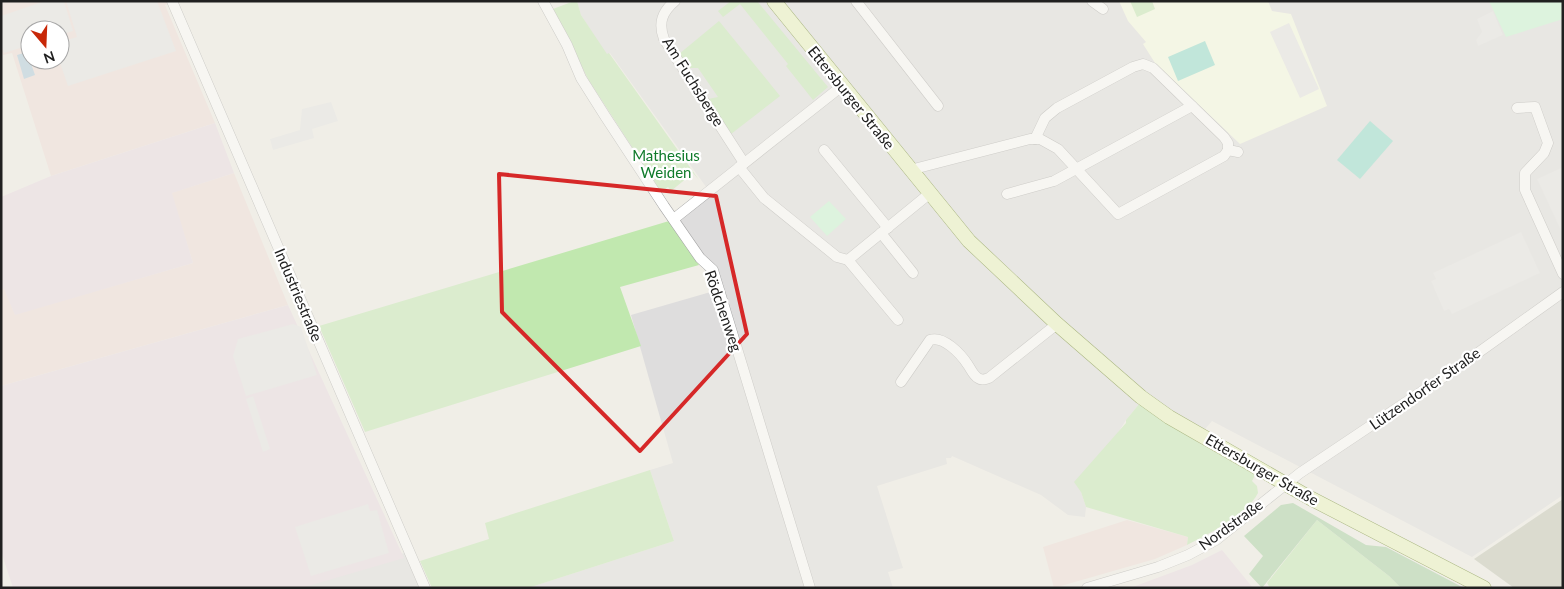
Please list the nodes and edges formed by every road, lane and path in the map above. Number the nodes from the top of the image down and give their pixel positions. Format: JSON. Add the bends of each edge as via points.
{"nodes":[{"id":1,"x":172,"y":1,"type":"edge"},
{"id":2,"x":543,"y":1,"type":"edge"},
{"id":3,"x":675,"y":1,"type":"edge"},
{"id":4,"x":774,"y":1,"type":"edge"},
{"id":5,"x":856,"y":1,"type":"edge"},
{"id":6,"x":1092,"y":1,"type":"edge"},
{"id":7,"x":1103,"y":9,"type":"dead end"},
{"id":8,"x":842,"y":86,"type":"junction"},
{"id":9,"x":938,"y":106,"type":"dead end"},
{"id":10,"x":1192,"y":106,"type":"junction"},
{"id":11,"x":1517,"y":108,"type":"dead end"},
{"id":12,"x":1036,"y":139,"type":"junction"},
{"id":13,"x":824,"y":150,"type":"dead end"},
{"id":14,"x":742,"y":165,"type":"junction"},
{"id":15,"x":910,"y":170,"type":"junction"},
{"id":16,"x":1076,"y":170,"type":"junction"},
{"id":17,"x":929,"y":194,"type":"junction"},
{"id":18,"x":1007,"y":194,"type":"dead end"},
{"id":19,"x":675,"y":218,"type":"junction"},
{"id":20,"x":884,"y":231,"type":"junction"},
{"id":21,"x":848,"y":260,"type":"junction"},
{"id":22,"x":913,"y":272,"type":"dead end"},
{"id":23,"x":1563,"y":274,"type":"edge"},
{"id":24,"x":1563,"y":292,"type":"edge"},
{"id":25,"x":898,"y":320,"type":"dead end"},
{"id":26,"x":1057,"y":324,"type":"junction"},
{"id":27,"x":901,"y":382,"type":"dead end"},
{"id":28,"x":1286,"y":484,"type":"junction"},
{"id":29,"x":425,"y":588,"type":"edge"},
{"id":30,"x":810,"y":588,"type":"edge"},
{"id":31,"x":1088,"y":588,"type":"edge"},
{"id":32,"x":1484,"y":588,"type":"edge"}],
"edges":[{"from":1,"to":29,"type":"street","name":"Industriestraße"},
{"from":2,"to":19,"type":"street","name":"Rödchenweg","via":[[586,85]]},
{"from":3,"to":14,"type":"street","name":"Am Fuchsberge","via":[[662,14],[664,39]]},
{"from":4,"to":8,"type":"street","name":"Ettersburger Straße"},
{"from":5,"to":9,"type":"street"},
{"from":6,"to":7,"type":"street"},
{"from":8,"to":14,"type":"street"},
{"from":8,"to":15,"type":"street","name":"Ettersburger Straße"},
{"from":10,"to":12,"type":"street","via":[[1153,68],[1138,65],[1057,108],[1045,118]]},
{"from":10,"to":16,"type":"street"},
{"from":10,"to":16,"type":"street","via":[[1224,137],[1233,151],[1118,214]]},
{"from":11,"to":23,"type":"street","via":[[1535,107],[1547,137],[1544,153],[1526,173],[1525,190]]},
{"from":12,"to":15,"type":"street"},
{"from":12,"to":16,"type":"street","via":[[1058,149]]},
{"from":13,"to":20,"type":"street"},
{"from":14,"to":19,"type":"street"},
{"from":14,"to":21,"type":"street","name":"Am Fuchsberge","via":[[764,198],[837,257]]},
{"from":15,"to":17,"type":"street","name":"Ettersburger Straße"},
{"from":16,"to":18,"type":"street","via":[[1054,182]]},
{"from":17,"to":20,"type":"street"},
{"from":17,"to":26,"type":"street","name":"Ettersburger Straße","via":[[969,241]]},
{"from":19,"to":30,"type":"street","name":"Rödchenweg","via":[[700,258],[713,270]]},
{"from":20,"to":21,"type":"street"},
{"from":20,"to":22,"type":"street"},
{"from":21,"to":25,"type":"street","name":"Am Fuchsberge"},
{"from":24,"to":28,"type":"street","name":"Lützendorfer Straße"},
{"from":26,"to":27,"type":"street","via":[[983,380],[978,379],[948,344],[938,339],[930,340]]},
{"from":26,"to":28,"type":"street","name":"Ettersburger Straße","via":[[1141,397],[1169,417]]},
{"from":28,"to":31,"type":"street","name":"Nordstraße","via":[[1216,540],[1188,555]]},
{"from":28,"to":32,"type":"street","name":"Ettersburger Straße"}]}
